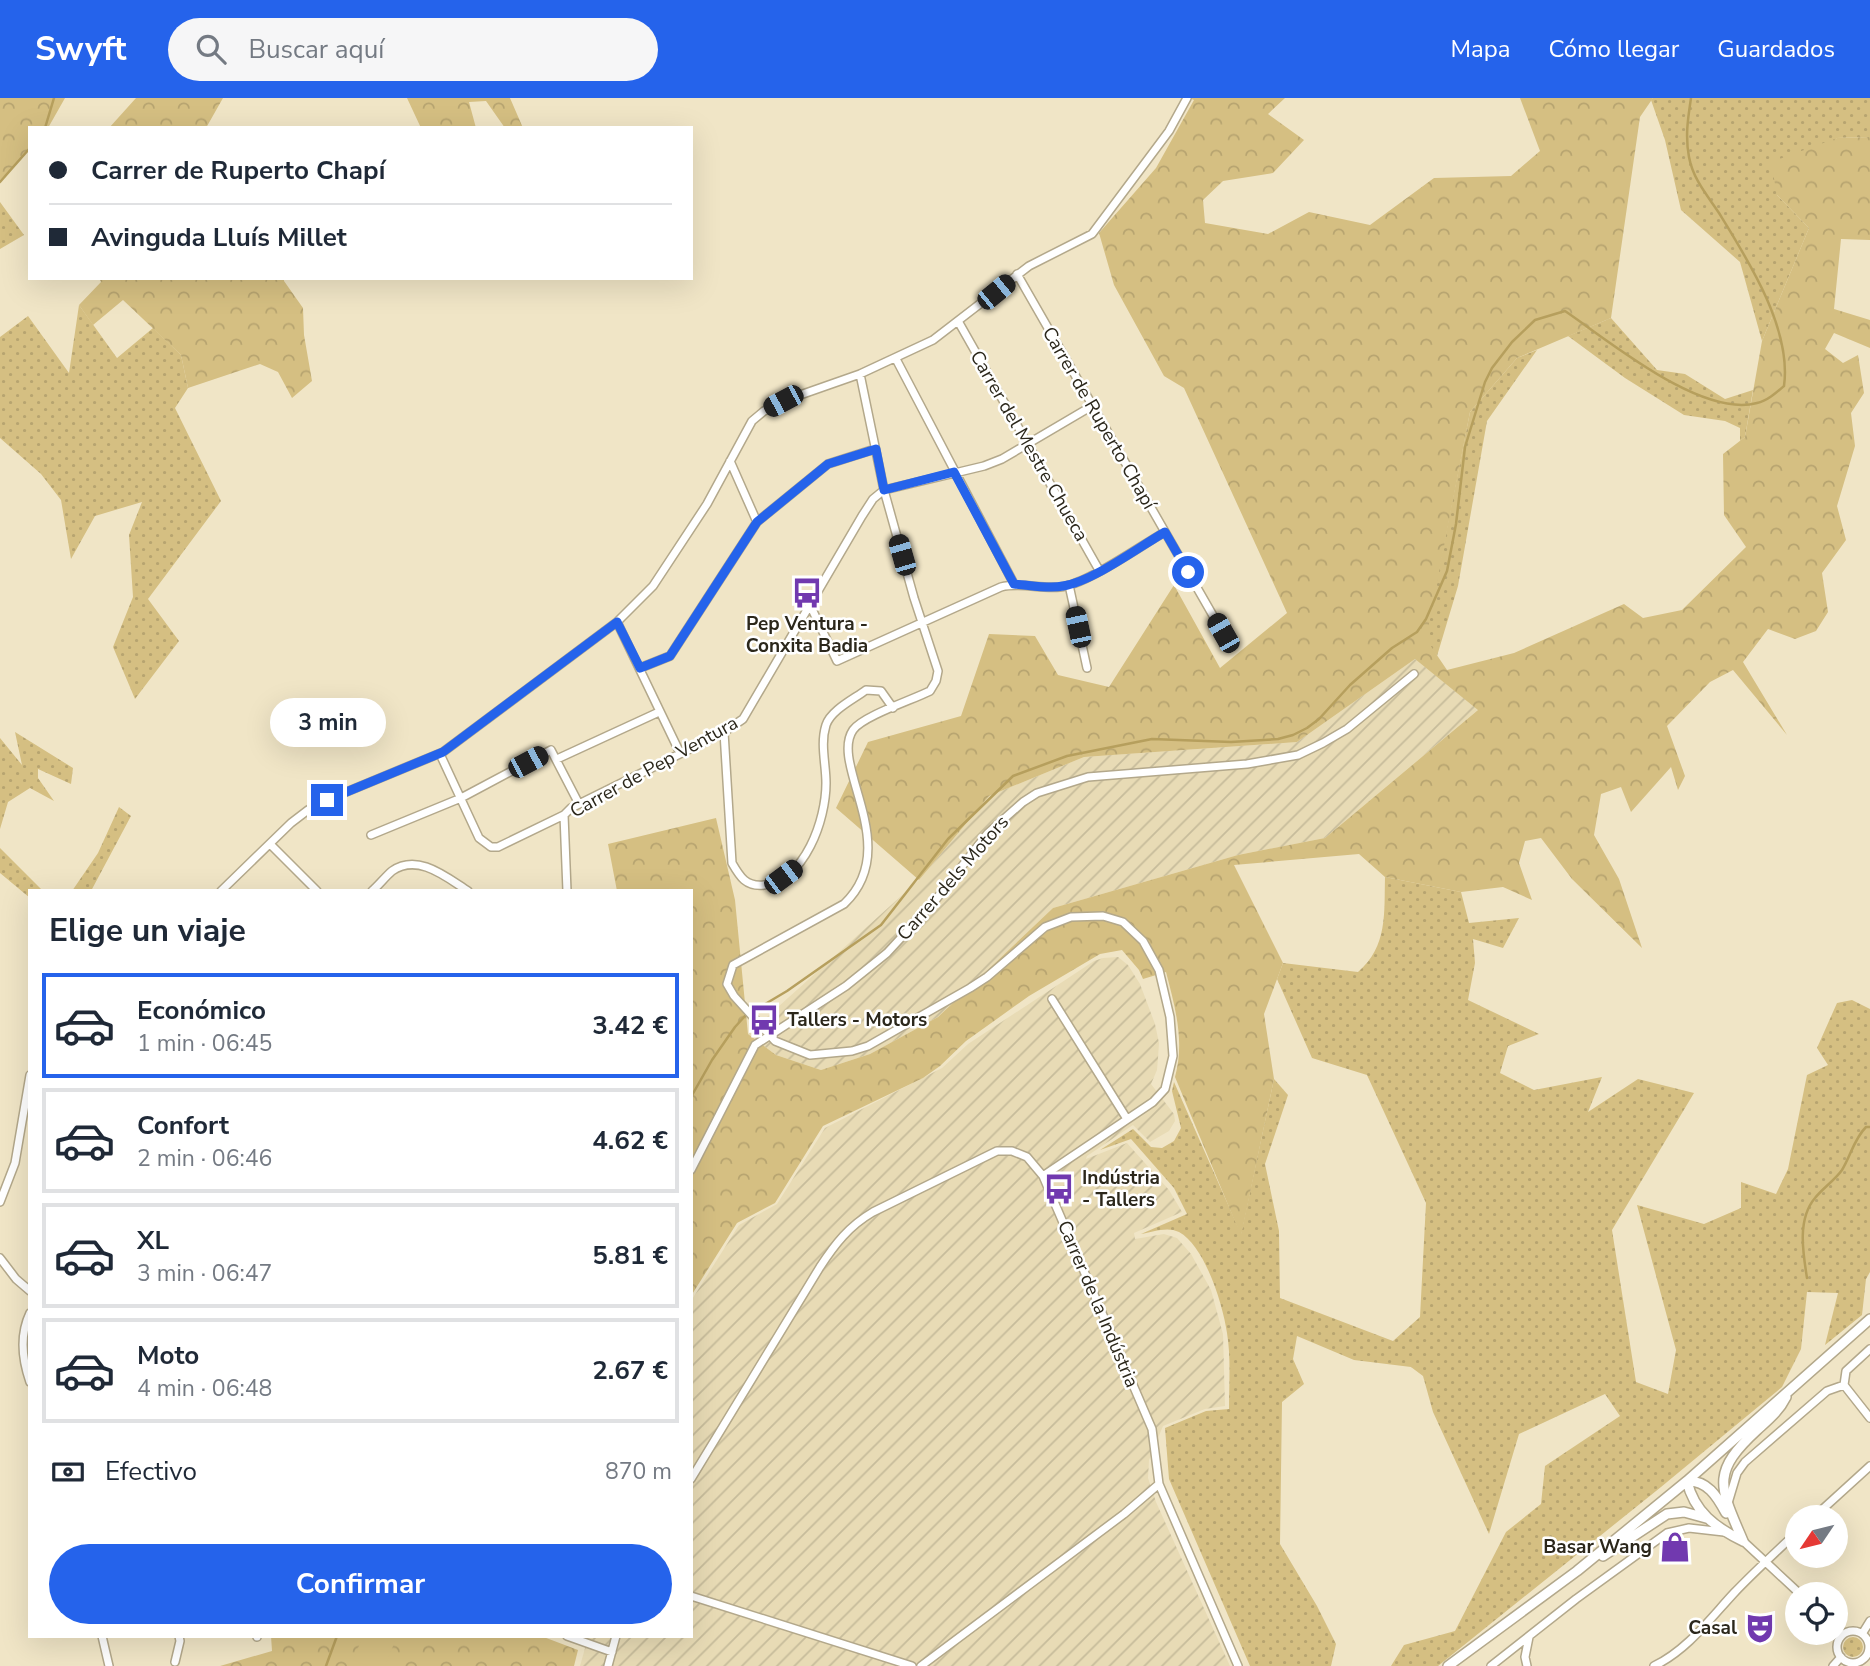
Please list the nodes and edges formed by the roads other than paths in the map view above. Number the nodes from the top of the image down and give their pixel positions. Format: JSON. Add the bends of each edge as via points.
{"nodes":[{"id":1,"x":1187,"y":98,"type":"edge"},
{"id":2,"x":1017,"y":274,"type":"junction"},
{"id":3,"x":958,"y":321,"type":"junction"},
{"id":4,"x":896,"y":359,"type":"junction"},
{"id":5,"x":860,"y":374,"type":"junction"},
{"id":6,"x":1092,"y":406,"type":"junction"},
{"id":7,"x":1028,"y":445,"type":"junction"},
{"id":8,"x":876,"y":449,"type":"junction"},
{"id":9,"x":730,"y":461,"type":"junction"},
{"id":10,"x":954,"y":472,"type":"junction"},
{"id":11,"x":884,"y":490,"type":"junction"},
{"id":12,"x":757,"y":522,"type":"junction"},
{"id":13,"x":1165,"y":532,"type":"junction"},
{"id":14,"x":1100,"y":570,"type":"junction"},
{"id":15,"x":1014,"y":584,"type":"junction"},
{"id":16,"x":1069,"y":585,"type":"junction"},
{"id":17,"x":810,"y":605,"type":"junction"},
{"id":18,"x":617,"y":622,"type":"junction"},
{"id":19,"x":922,"y":623,"type":"junction"},
{"id":20,"x":1223,"y":633,"type":"dead end"},
{"id":21,"x":640,"y":668,"type":"junction"},
{"id":22,"x":1087,"y":668,"type":"dead end"},
{"id":23,"x":1414,"y":674,"type":"dead end"},
{"id":24,"x":893,"y":708,"type":"junction"},
{"id":25,"x":659,"y":712,"type":"junction"},
{"id":26,"x":724,"y":732,"type":"junction"},
{"id":27,"x":680,"y":753,"type":"junction"},
{"id":28,"x":440,"y":754,"type":"junction"},
{"id":29,"x":557,"y":759,"type":"junction"},
{"id":30,"x":461,"y":798,"type":"junction"},
{"id":31,"x":579,"y":804,"type":"junction"},
{"id":32,"x":564,"y":815,"type":"junction"},
{"id":33,"x":372,"y":835,"type":"dead end"},
{"id":34,"x":270,"y":844,"type":"junction"},
{"id":35,"x":223,"y":889,"type":"edge"},
{"id":36,"x":315,"y":889,"type":"edge"},
{"id":37,"x":374,"y":889,"type":"edge"},
{"id":38,"x":465,"y":889,"type":"edge"},
{"id":39,"x":567,"y":889,"type":"edge"},
{"id":40,"x":1052,"y":999,"type":"dead end"},
{"id":41,"x":770,"y":1035,"type":"junction"},
{"id":42,"x":28,"y":1087,"type":"edge"},
{"id":43,"x":1127,"y":1119,"type":"junction"},
{"id":44,"x":693,"y":1166,"type":"edge"},
{"id":45,"x":1043,"y":1176,"type":"junction"},
{"id":46,"x":0,"y":1202,"type":"edge"},
{"id":47,"x":0,"y":1258,"type":"edge"},
{"id":48,"x":28,"y":1289,"type":"edge"},
{"id":49,"x":28,"y":1317,"type":"edge"},
{"id":50,"x":1870,"y":1319,"type":"edge"},
{"id":51,"x":1870,"y":1349,"type":"edge"},
{"id":52,"x":28,"y":1374,"type":"edge"},
{"id":53,"x":1843,"y":1385,"type":"junction"},
{"id":54,"x":1788,"y":1392,"type":"junction"},
{"id":55,"x":1870,"y":1418,"type":"edge"},
{"id":56,"x":1870,"y":1466,"type":"edge"},
{"id":57,"x":693,"y":1476,"type":"edge"},
{"id":58,"x":1686,"y":1481,"type":"junction"},
{"id":59,"x":1159,"y":1484,"type":"junction"},
{"id":60,"x":1727,"y":1504,"type":"junction"},
{"id":61,"x":1827,"y":1505,"type":"edge"},
{"id":62,"x":1706,"y":1518,"type":"junction"},
{"id":63,"x":1724,"y":1532,"type":"junction"},
{"id":64,"x":1743,"y":1541,"type":"junction"},
{"id":65,"x":1785,"y":1543,"type":"edge"},
{"id":66,"x":1765,"y":1562,"type":"junction"},
{"id":67,"x":1577,"y":1571,"type":"junction"},
{"id":68,"x":1787,"y":1582,"type":"edge"},
{"id":69,"x":693,"y":1597,"type":"edge"},
{"id":70,"x":1870,"y":1621,"type":"edge"},
{"id":71,"x":1848,"y":1633,"type":"edge"},
{"id":72,"x":1862,"y":1634,"type":"junction"},
{"id":73,"x":1529,"y":1637,"type":"junction"},
{"id":74,"x":102,"y":1638,"type":"edge"},
{"id":75,"x":179,"y":1638,"type":"edge"},
{"id":76,"x":573,"y":1638,"type":"edge"},
{"id":77,"x":616,"y":1638,"type":"edge"},
{"id":78,"x":1838,"y":1645,"type":"edge"},
{"id":79,"x":612,"y":1652,"type":"junction"},
{"id":80,"x":1841,"y":1657,"type":"junction"},
{"id":81,"x":1868,"y":1658,"type":"edge"},
{"id":82,"x":175,"y":1662,"type":"dead end"},
{"id":83,"x":109,"y":1666,"type":"edge"},
{"id":84,"x":608,"y":1666,"type":"edge"},
{"id":85,"x":912,"y":1666,"type":"edge"},
{"id":86,"x":920,"y":1666,"type":"edge"},
{"id":87,"x":1238,"y":1666,"type":"edge"},
{"id":88,"x":1448,"y":1666,"type":"edge"},
{"id":89,"x":1491,"y":1666,"type":"edge"},
{"id":90,"x":1527,"y":1666,"type":"edge"},
{"id":91,"x":1654,"y":1666,"type":"edge"},
{"id":92,"x":1833,"y":1666,"type":"edge"}],
"edges":[{"from":1,"to":2,"type":"street","via":[[1169,131],[1092,234]]},
{"from":2,"to":3,"type":"street"},
{"from":2,"to":6,"type":"street","name":"Carrer de Ruperto Chapí"},
{"from":3,"to":4,"type":"street"},
{"from":3,"to":7,"type":"street","name":"Carrer del Mestre Chueca"},
{"from":4,"to":5,"type":"street"},
{"from":4,"to":10,"type":"street"},
{"from":5,"to":8,"type":"street"},
{"from":5,"to":9,"type":"street","via":[[764,411],[752,421]]},
{"from":6,"to":7,"type":"street"},
{"from":6,"to":13,"type":"street","name":"Carrer de Ruperto Chapí"},
{"from":7,"to":10,"type":"street","via":[[984,466]]},
{"from":7,"to":14,"type":"street","name":"Carrer del Mestre Chueca"},
{"from":8,"to":11,"type":"street"},
{"from":8,"to":12,"type":"street","via":[[828,464]]},
{"from":9,"to":12,"type":"street"},
{"from":9,"to":18,"type":"street","via":[[653,586]]},
{"from":10,"to":11,"type":"street"},
{"from":10,"to":15,"type":"street"},
{"from":11,"to":17,"type":"street","name":"Carrer de Pep Ventura","via":[[862,516]]},
{"from":11,"to":19,"type":"street"},
{"from":12,"to":21,"type":"street","via":[[670,656]]},
{"from":13,"to":14,"type":"street"},
{"from":13,"to":20,"type":"street","name":"Carrer de Ruperto Chapí"},
{"from":14,"to":16,"type":"street"},
{"from":15,"to":16,"type":"street"},
{"from":15,"to":19,"type":"street"},
{"from":16,"to":22,"type":"street"},
{"from":17,"to":19,"type":"street","via":[[837,661]]},
{"from":17,"to":26,"type":"street","name":"Carrer de Pep Ventura","via":[[743,719]]},
{"from":18,"to":21,"type":"street"},
{"from":18,"to":28,"type":"street"},
{"from":19,"to":24,"type":"street","via":[[938,671],[936,681],[930,691]]},
{"from":21,"to":25,"type":"street"},
{"from":23,"to":41,"type":"street","name":"Carrer dels Motors","via":[[1347,729],[1298,755],[1247,764],[1088,777],[1037,793],[988,833],[927,911],[887,953]]},
{"from":24,"to":26,"type":"street","via":[[881,691],[866,690],[827,722],[823,737],[827,785],[807,855],[767,885],[752,886],[740,878],[732,863]]},
{"from":24,"to":41,"type":"street","via":[[862,722],[848,744],[867,825],[866,865],[856,893],[733,965],[729,975],[727,984],[734,996]]},
{"from":25,"to":27,"type":"street"},
{"from":25,"to":29,"type":"street"},
{"from":26,"to":27,"type":"street","name":"Carrer de Pep Ventura"},
{"from":27,"to":31,"type":"street","name":"Carrer de Pep Ventura"},
{"from":28,"to":30,"type":"street"},
{"from":28,"to":34,"type":"street","via":[[327,800],[291,823]]},
{"from":29,"to":30,"type":"street","via":[[551,750]]},
{"from":29,"to":31,"type":"street"},
{"from":30,"to":32,"type":"street","via":[[479,838],[491,847]]},
{"from":30,"to":33,"type":"street"},
{"from":31,"to":32,"type":"street","name":"Carrer de Pep Ventura"},
{"from":32,"to":39,"type":"street","name":"Carrer de Pep Ventura"},
{"from":34,"to":35,"type":"street"},
{"from":34,"to":36,"type":"street"},
{"from":37,"to":38,"type":"street","via":[[393,871],[423,865]]},
{"from":40,"to":43,"type":"street"},
{"from":41,"to":43,"type":"street","via":[[789,1049],[810,1055],[860,1050],[987,977],[1045,927],[1072,917],[1103,916],[1123,922],[1143,941],[1159,970],[1173,1042],[1165,1089]]},
{"from":41,"to":44,"type":"street","name":"Carrer dels Motors","via":[[755,1045]]},
{"from":42,"to":46,"type":"street","via":[[15,1163]]},
{"from":43,"to":45,"type":"street"},
{"from":45,"to":57,"type":"street","name":"Carrer de la Indústria","via":[[1027,1157],[997,1152],[852,1226],[820,1267]]},
{"from":45,"to":59,"type":"street","name":"Carrer de la Indústria","via":[[1153,1429]]},
{"from":47,"to":48,"type":"street"},
{"from":49,"to":52,"type":"street","via":[[23,1328]]},
{"from":50,"to":54,"type":"street"},
{"from":51,"to":53,"type":"street","via":[[1846,1371]]},
{"from":53,"to":55,"type":"street"},
{"from":53,"to":60,"type":"street","via":[[1827,1391],[1745,1462]]},
{"from":54,"to":58,"type":"street"},
{"from":54,"to":60,"type":"street","via":[[1780,1409],[1736,1449],[1724,1471]]},
{"from":56,"to":61,"type":"street"},
{"from":58,"to":62,"type":"street","via":[[1694,1505]]},
{"from":58,"to":64,"type":"street","via":[[1710,1489]]},
{"from":58,"to":67,"type":"street"},
{"from":59,"to":86,"type":"street"},
{"from":59,"to":87,"type":"street","name":"Carrer de la Indústria"},
{"from":60,"to":64,"type":"street"},
{"from":62,"to":63,"type":"street"},
{"from":62,"to":67,"type":"street","via":[[1684,1512],[1667,1514]]},
{"from":63,"to":64,"type":"street"},
{"from":63,"to":73,"type":"street","via":[[1689,1528],[1667,1534]]},
{"from":64,"to":66,"type":"street"},
{"from":65,"to":66,"type":"street"},
{"from":66,"to":68,"type":"street"},
{"from":66,"to":91,"type":"street","via":[[1695,1637]]},
{"from":67,"to":88,"type":"street"},
{"from":69,"to":85,"type":"street"},
{"from":70,"to":72,"type":"street"},
{"from":71,"to":72,"type":"street"},
{"from":72,"to":81,"type":"street","via":[[1868,1642]]},
{"from":73,"to":89,"type":"street"},
{"from":73,"to":90,"type":"street"},
{"from":74,"to":83,"type":"street"},
{"from":75,"to":82,"type":"street"},
{"from":76,"to":79,"type":"street"},
{"from":77,"to":79,"type":"street"},
{"from":78,"to":80,"type":"street"},
{"from":79,"to":84,"type":"street"},
{"from":80,"to":81,"type":"street","via":[[1854,1663]]},
{"from":80,"to":92,"type":"street"}]}
